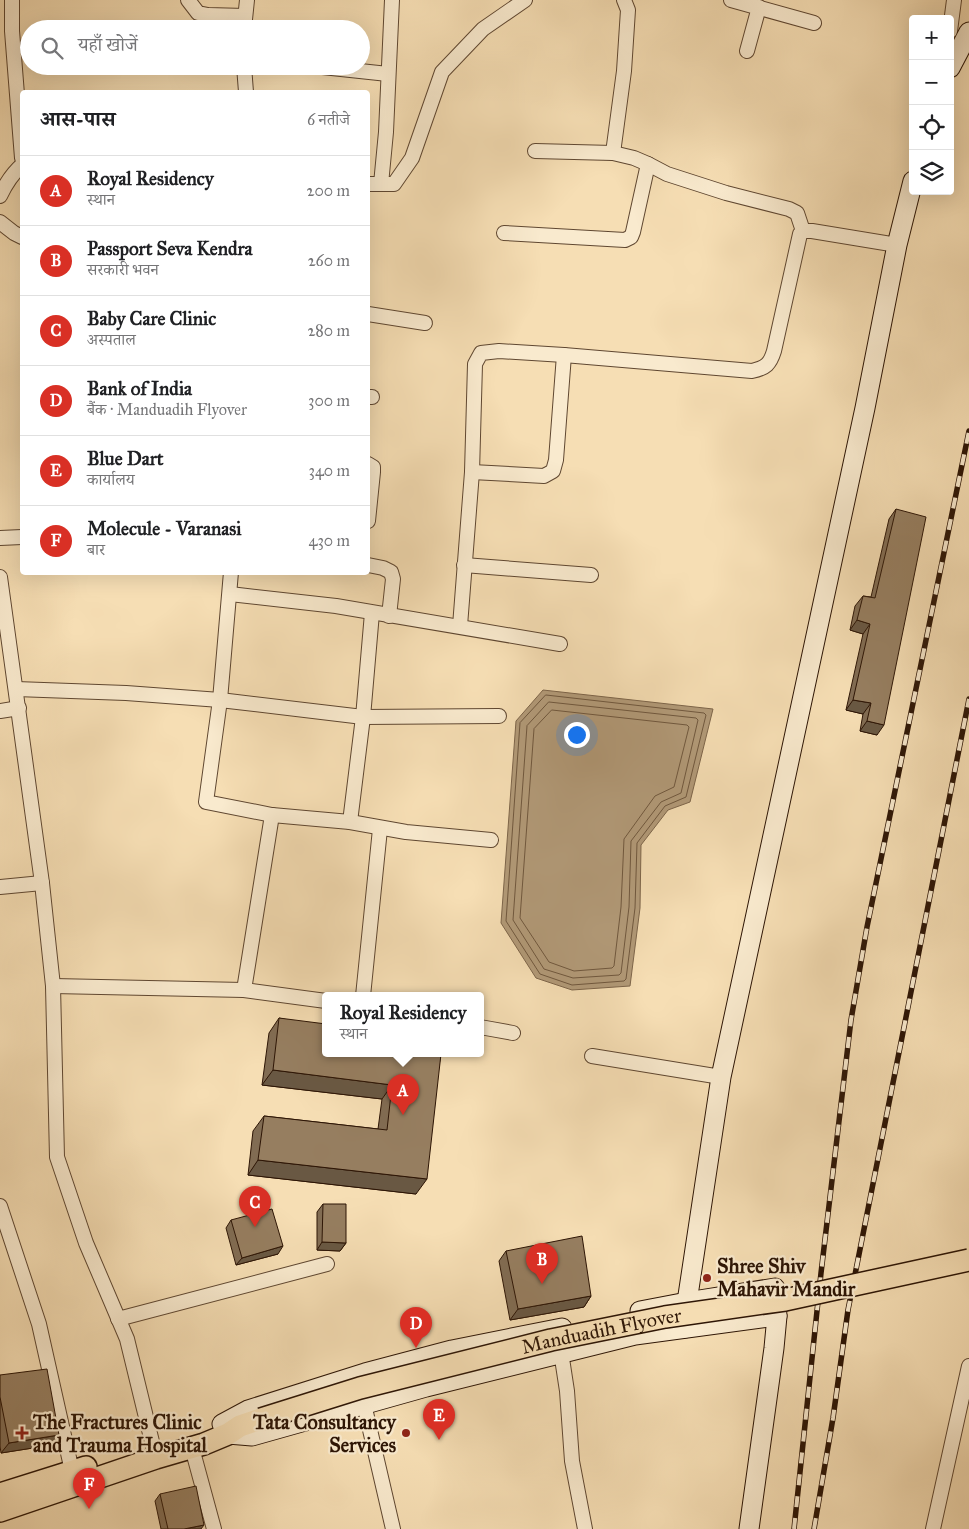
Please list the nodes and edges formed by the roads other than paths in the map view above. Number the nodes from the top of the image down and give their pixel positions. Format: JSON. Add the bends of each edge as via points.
{"nodes":[{"id":1,"x":12,"y":0,"type":"edge"},
{"id":2,"x":188,"y":0,"type":"edge"},
{"id":3,"x":247,"y":0,"type":"edge"},
{"id":4,"x":392,"y":0,"type":"edge"},
{"id":5,"x":525,"y":0,"type":"edge"},
{"id":6,"x":624,"y":0,"type":"edge"},
{"id":7,"x":954,"y":0,"type":"edge"},
{"id":8,"x":737,"y":1,"type":"edge"},
{"id":9,"x":759,"y":7,"type":"junction"},
{"id":10,"x":952,"y":15,"type":"edge"},
{"id":11,"x":234,"y":20,"type":"edge"},
{"id":12,"x":245,"y":20,"type":"edge"},
{"id":13,"x":814,"y":23,"type":"dead end"},
{"id":14,"x":969,"y":32,"type":"edge"},
{"id":15,"x":747,"y":51,"type":"dead end"},
{"id":16,"x":954,"y":60,"type":"edge"},
{"id":17,"x":370,"y":72,"type":"edge"},
{"id":18,"x":388,"y":74,"type":"junction"},
{"id":19,"x":245,"y":75,"type":"edge"},
{"id":20,"x":246,"y":90,"type":"edge"},
{"id":21,"x":20,"y":133,"type":"edge"},
{"id":22,"x":535,"y":151,"type":"dead end"},
{"id":23,"x":613,"y":154,"type":"junction"},
{"id":24,"x":648,"y":164,"type":"junction"},
{"id":25,"x":20,"y":166,"type":"edge"},
{"id":26,"x":374,"y":184,"type":"edge"},
{"id":27,"x":910,"y":195,"type":"edge"},
{"id":28,"x":0,"y":196,"type":"edge"},
{"id":29,"x":0,"y":222,"type":"edge"},
{"id":30,"x":803,"y":232,"type":"junction"},
{"id":31,"x":504,"y":233,"type":"dead end"},
{"id":32,"x":20,"y":236,"type":"edge"},
{"id":33,"x":897,"y":245,"type":"junction"},
{"id":34,"x":370,"y":314,"type":"edge"},
{"id":35,"x":425,"y":323,"type":"dead end"},
{"id":36,"x":564,"y":355,"type":"junction"},
{"id":37,"x":370,"y":466,"type":"edge"},
{"id":38,"x":472,"y":472,"type":"junction"},
{"id":39,"x":370,"y":502,"type":"edge"},
{"id":40,"x":20,"y":537,"type":"edge"},
{"id":41,"x":0,"y":538,"type":"edge"},
{"id":42,"x":370,"y":565,"type":"edge"},
{"id":43,"x":464,"y":565,"type":"junction"},
{"id":44,"x":231,"y":575,"type":"edge"},
{"id":45,"x":591,"y":575,"type":"dead end"},
{"id":46,"x":0,"y":577,"type":"edge"},
{"id":47,"x":230,"y":594,"type":"junction"},
{"id":48,"x":372,"y":613,"type":"junction"},
{"id":49,"x":389,"y":616,"type":"junction"},
{"id":50,"x":460,"y":626,"type":"junction"},
{"id":51,"x":560,"y":644,"type":"dead end"},
{"id":52,"x":16,"y":689,"type":"junction"},
{"id":53,"x":220,"y":700,"type":"junction"},
{"id":54,"x":19,"y":708,"type":"junction"},
{"id":55,"x":0,"y":711,"type":"edge"},
{"id":56,"x":499,"y":716,"type":"dead end"},
{"id":57,"x":363,"y":717,"type":"junction"},
{"id":58,"x":272,"y":815,"type":"junction"},
{"id":59,"x":350,"y":822,"type":"junction"},
{"id":60,"x":380,"y":829,"type":"junction"},
{"id":61,"x":491,"y":840,"type":"dead end"},
{"id":62,"x":42,"y":883,"type":"junction"},
{"id":63,"x":0,"y":887,"type":"edge"},
{"id":64,"x":53,"y":986,"type":"junction"},
{"id":65,"x":244,"y":990,"type":"junction"},
{"id":66,"x":363,"y":992,"type":"edge"},
{"id":67,"x":322,"y":1000,"type":"edge"},
{"id":68,"x":484,"y":1028,"type":"edge"},
{"id":69,"x":513,"y":1033,"type":"dead end"},
{"id":70,"x":592,"y":1056,"type":"dead end"},
{"id":71,"x":721,"y":1077,"type":"junction"},
{"id":72,"x":0,"y":1206,"type":"edge"},
{"id":73,"x":969,"y":1260,"type":"edge"},
{"id":74,"x":327,"y":1264,"type":"dead end"},
{"id":75,"x":687,"y":1302,"type":"junction"},
{"id":76,"x":776,"y":1316,"type":"junction"},
{"id":77,"x":118,"y":1319,"type":"junction"},
{"id":78,"x":685,"y":1328,"type":"junction"},
{"id":79,"x":561,"y":1352,"type":"junction"},
{"id":80,"x":969,"y":1366,"type":"edge"},
{"id":81,"x":364,"y":1404,"type":"junction"},
{"id":82,"x":230,"y":1428,"type":"junction"},
{"id":83,"x":153,"y":1446,"type":"junction"},
{"id":84,"x":192,"y":1448,"type":"junction"},
{"id":85,"x":72,"y":1471,"type":"junction"},
{"id":86,"x":0,"y":1494,"type":"edge"},
{"id":87,"x":0,"y":1511,"type":"edge"},
{"id":88,"x":214,"y":1529,"type":"edge"},
{"id":89,"x":393,"y":1529,"type":"edge"},
{"id":90,"x":585,"y":1529,"type":"edge"},
{"id":91,"x":749,"y":1529,"type":"edge"},
{"id":92,"x":933,"y":1529,"type":"edge"}],
"edges":[{"from":1,"to":21,"type":"street"},
{"from":2,"to":11,"type":"street","via":[[198,12]]},
{"from":3,"to":12,"type":"street"},
{"from":4,"to":18,"type":"street"},
{"from":5,"to":26,"type":"street","via":[[483,29],[442,72],[412,158],[394,184]]},
{"from":6,"to":23,"type":"street","via":[[628,10],[624,71]]},
{"from":7,"to":10,"type":"street"},
{"from":8,"to":9,"type":"street"},
{"from":9,"to":13,"type":"street"},
{"from":9,"to":15,"type":"street"},
{"from":14,"to":16,"type":"street"},
{"from":17,"to":18,"type":"street"},
{"from":18,"to":26,"type":"street","via":[[386,132]]},
{"from":19,"to":20,"type":"street"},
{"from":22,"to":23,"type":"street"},
{"from":23,"to":24,"type":"street"},
{"from":24,"to":30,"type":"street","via":[[667,174],[726,193],[789,209],[797,213]]},
{"from":24,"to":31,"type":"street","via":[[634,232],[625,240]]},
{"from":25,"to":28,"type":"street","via":[[5,184]]},
{"from":27,"to":33,"type":"street"},
{"from":29,"to":32,"type":"street"},
{"from":30,"to":33,"type":"street","via":[[812,230]]},
{"from":30,"to":36,"type":"street","via":[[798,239],[774,351],[770,363],[763,369],[752,371]]},
{"from":33,"to":71,"type":"street"},
{"from":34,"to":35,"type":"street"},
{"from":36,"to":38,"type":"street","via":[[553,471],[544,476]]},
{"from":36,"to":38,"type":"street","via":[[481,353],[475,364]]},
{"from":37,"to":39,"type":"street","via":[[373,472]]},
{"from":38,"to":43,"type":"street"},
{"from":40,"to":41,"type":"street"},
{"from":42,"to":49,"type":"street","via":[[391,572]]},
{"from":43,"to":45,"type":"street"},
{"from":43,"to":50,"type":"street"},
{"from":44,"to":47,"type":"street"},
{"from":46,"to":52,"type":"street"},
{"from":47,"to":48,"type":"street"},
{"from":47,"to":53,"type":"street"},
{"from":48,"to":49,"type":"street"},
{"from":48,"to":57,"type":"street"},
{"from":49,"to":50,"type":"street"},
{"from":50,"to":51,"type":"street"},
{"from":52,"to":53,"type":"street"},
{"from":52,"to":54,"type":"street"},
{"from":53,"to":57,"type":"street"},
{"from":53,"to":58,"type":"street","via":[[206,802]]},
{"from":54,"to":55,"type":"street"},
{"from":54,"to":62,"type":"street"},
{"from":56,"to":57,"type":"street"},
{"from":57,"to":59,"type":"street"},
{"from":58,"to":59,"type":"street"},
{"from":58,"to":65,"type":"street"},
{"from":59,"to":60,"type":"street"},
{"from":60,"to":61,"type":"street"},
{"from":60,"to":66,"type":"street"},
{"from":62,"to":63,"type":"street"},
{"from":62,"to":64,"type":"street"},
{"from":64,"to":65,"type":"street"},
{"from":64,"to":77,"type":"street","via":[[57,1157],[86,1242]]},
{"from":65,"to":67,"type":"street"},
{"from":68,"to":69,"type":"street"},
{"from":70,"to":71,"type":"street"},
{"from":71,"to":75,"type":"street"},
{"from":72,"to":85,"type":"street","via":[[38,1324]]},
{"from":73,"to":82,"type":"main road","name":"Manduadih Flyover","bridge":true,"via":[[785,1300],[551,1340],[360,1388]]},
{"from":74,"to":77,"type":"street"},
{"from":75,"to":76,"type":"street","via":[[775,1287]]},
{"from":75,"to":78,"type":"street"},
{"from":75,"to":82,"type":"street","via":[[452,1350],[365,1373],[248,1410]]},
{"from":76,"to":78,"type":"street"},
{"from":76,"to":91,"type":"street"},
{"from":77,"to":83,"type":"street"},
{"from":78,"to":79,"type":"street","via":[[635,1335]]},
{"from":79,"to":81,"type":"street"},
{"from":79,"to":90,"type":"street","via":[[572,1461]]},
{"from":80,"to":92,"type":"street"},
{"from":81,"to":82,"type":"street","via":[[252,1436]]},
{"from":81,"to":89,"type":"street"},
{"from":82,"to":83,"type":"main road"},
{"from":82,"to":84,"type":"main road"},
{"from":83,"to":85,"type":"main road"},
{"from":84,"to":87,"type":"main road"},
{"from":84,"to":88,"type":"street"},
{"from":85,"to":86,"type":"main road"}]}
